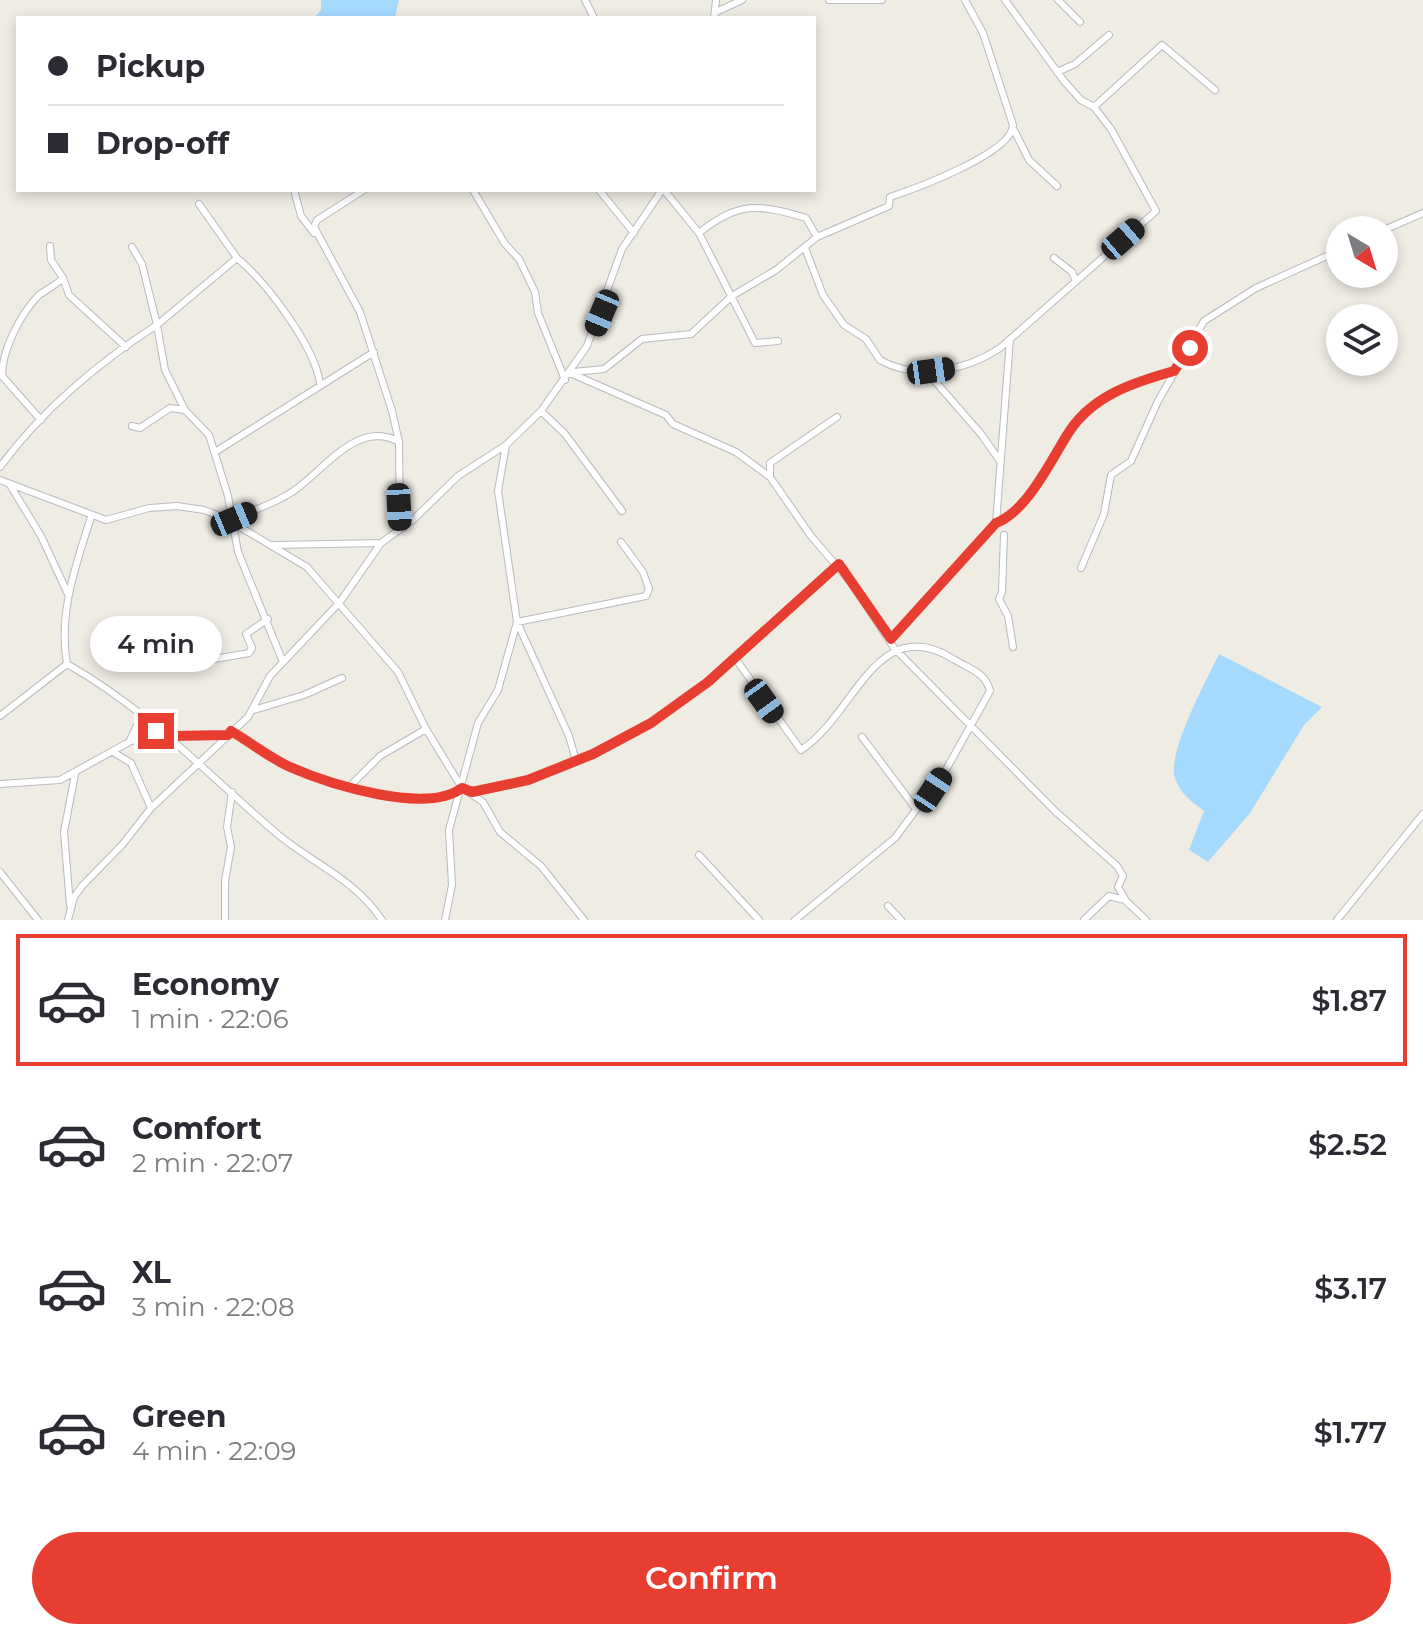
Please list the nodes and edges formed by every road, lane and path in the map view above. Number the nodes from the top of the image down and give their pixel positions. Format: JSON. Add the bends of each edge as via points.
{"nodes":[{"id":1,"x":716,"y":0,"type":"edge"},
{"id":2,"x":742,"y":0,"type":"edge"},
{"id":3,"x":829,"y":0,"type":"edge"},
{"id":4,"x":882,"y":0,"type":"edge"},
{"id":5,"x":965,"y":0,"type":"edge"},
{"id":6,"x":1005,"y":0,"type":"edge"},
{"id":7,"x":1058,"y":0,"type":"edge"},
{"id":8,"x":715,"y":15,"type":"edge"},
{"id":9,"x":1080,"y":22,"type":"dead end"},
{"id":10,"x":1109,"y":35,"type":"dead end"},
{"id":11,"x":1057,"y":72,"type":"junction"},
{"id":12,"x":1215,"y":90,"type":"dead end"},
{"id":13,"x":1094,"y":107,"type":"junction"},
{"id":14,"x":1014,"y":130,"type":"junction"},
{"id":15,"x":1057,"y":186,"type":"dead end"},
{"id":16,"x":295,"y":192,"type":"edge"},
{"id":17,"x":361,"y":192,"type":"edge"},
{"id":18,"x":474,"y":192,"type":"edge"},
{"id":19,"x":601,"y":192,"type":"edge"},
{"id":20,"x":662,"y":192,"type":"edge"},
{"id":21,"x":665,"y":192,"type":"edge"},
{"id":22,"x":199,"y":204,"type":"dead end"},
{"id":23,"x":1423,"y":213,"type":"edge"},
{"id":24,"x":1398,"y":224,"type":"edge"},
{"id":25,"x":634,"y":233,"type":"junction"},
{"id":26,"x":699,"y":233,"type":"junction"},
{"id":27,"x":316,"y":236,"type":"junction"},
{"id":28,"x":817,"y":237,"type":"junction"},
{"id":29,"x":50,"y":246,"type":"dead end"},
{"id":30,"x":132,"y":247,"type":"dead end"},
{"id":31,"x":805,"y":248,"type":"junction"},
{"id":32,"x":1326,"y":256,"type":"edge"},
{"id":33,"x":237,"y":258,"type":"junction"},
{"id":34,"x":1054,"y":258,"type":"dead end"},
{"id":35,"x":63,"y":278,"type":"junction"},
{"id":36,"x":1076,"y":281,"type":"junction"},
{"id":37,"x":732,"y":296,"type":"junction"},
{"id":38,"x":157,"y":325,"type":"junction"},
{"id":39,"x":1010,"y":339,"type":"junction"},
{"id":40,"x":778,"y":341,"type":"dead end"},
{"id":41,"x":126,"y":347,"type":"junction"},
{"id":42,"x":374,"y":352,"type":"junction"},
{"id":43,"x":1174,"y":371,"type":"junction"},
{"id":44,"x":570,"y":373,"type":"junction"},
{"id":45,"x":565,"y":380,"type":"junction"},
{"id":46,"x":934,"y":380,"type":"dead end"},
{"id":47,"x":320,"y":383,"type":"junction"},
{"id":48,"x":185,"y":410,"type":"junction"},
{"id":49,"x":541,"y":411,"type":"junction"},
{"id":50,"x":837,"y":417,"type":"dead end"},
{"id":51,"x":41,"y":420,"type":"junction"},
{"id":52,"x":132,"y":426,"type":"dead end"},
{"id":53,"x":399,"y":442,"type":"junction"},
{"id":54,"x":506,"y":445,"type":"junction"},
{"id":55,"x":215,"y":452,"type":"junction"},
{"id":56,"x":1000,"y":461,"type":"junction"},
{"id":57,"x":0,"y":467,"type":"edge"},
{"id":58,"x":770,"y":477,"type":"junction"},
{"id":59,"x":0,"y":480,"type":"edge"},
{"id":60,"x":10,"y":485,"type":"junction"},
{"id":61,"x":622,"y":511,"type":"dead end"},
{"id":62,"x":91,"y":517,"type":"junction"},
{"id":63,"x":234,"y":521,"type":"junction"},
{"id":64,"x":996,"y":523,"type":"junction"},
{"id":65,"x":400,"y":527,"type":"junction"},
{"id":66,"x":1004,"y":535,"type":"dead end"},
{"id":67,"x":621,"y":542,"type":"dead end"},
{"id":68,"x":381,"y":543,"type":"junction"},
{"id":69,"x":271,"y":545,"type":"junction"},
{"id":70,"x":839,"y":564,"type":"junction"},
{"id":71,"x":1081,"y":568,"type":"dead end"},
{"id":72,"x":68,"y":594,"type":"junction"},
{"id":73,"x":340,"y":602,"type":"junction"},
{"id":74,"x":268,"y":619,"type":"junction"},
{"id":75,"x":517,"y":622,"type":"junction"},
{"id":76,"x":122,"y":631,"type":"dead end"},
{"id":77,"x":891,"y":639,"type":"junction"},
{"id":78,"x":1013,"y":647,"type":"dead end"},
{"id":79,"x":894,"y":648,"type":"junction"},
{"id":80,"x":735,"y":658,"type":"junction"},
{"id":81,"x":283,"y":662,"type":"junction"},
{"id":82,"x":67,"y":664,"type":"junction"},
{"id":83,"x":342,"y":678,"type":"dead end"},
{"id":84,"x":254,"y":710,"type":"junction"},
{"id":85,"x":143,"y":713,"type":"junction"},
{"id":86,"x":0,"y":716,"type":"edge"},
{"id":87,"x":970,"y":726,"type":"junction"},
{"id":88,"x":426,"y":729,"type":"junction"},
{"id":89,"x":164,"y":730,"type":"junction"},
{"id":90,"x":229,"y":733,"type":"junction"},
{"id":91,"x":171,"y":736,"type":"junction"},
{"id":92,"x":862,"y":737,"type":"dead end"},
{"id":93,"x":129,"y":742,"type":"junction"},
{"id":94,"x":113,"y":752,"type":"junction"},
{"id":95,"x":199,"y":761,"type":"junction"},
{"id":96,"x":576,"y":761,"type":"junction"},
{"id":97,"x":75,"y":774,"type":"junction"},
{"id":98,"x":0,"y":784,"type":"edge"},
{"id":99,"x":350,"y":786,"type":"junction"},
{"id":100,"x":462,"y":788,"type":"junction"},
{"id":101,"x":232,"y":792,"type":"junction"},
{"id":102,"x":472,"y":792,"type":"junction"},
{"id":103,"x":151,"y":808,"type":"junction"},
{"id":104,"x":916,"y":809,"type":"junction"},
{"id":105,"x":1423,"y":814,"type":"edge"},
{"id":106,"x":699,"y":855,"type":"dead end"},
{"id":107,"x":0,"y":872,"type":"edge"},
{"id":108,"x":1126,"y":901,"type":"junction"},
{"id":109,"x":888,"y":906,"type":"dead end"},
{"id":110,"x":70,"y":907,"type":"junction"},
{"id":111,"x":805,"y":912,"type":"junction"},
{"id":112,"x":38,"y":920,"type":"edge"},
{"id":113,"x":68,"y":920,"type":"edge"},
{"id":114,"x":225,"y":920,"type":"edge"},
{"id":115,"x":382,"y":920,"type":"edge"},
{"id":116,"x":445,"y":920,"type":"edge"},
{"id":117,"x":584,"y":920,"type":"edge"},
{"id":118,"x":759,"y":920,"type":"edge"},
{"id":119,"x":795,"y":920,"type":"edge"},
{"id":120,"x":811,"y":920,"type":"edge"},
{"id":121,"x":901,"y":920,"type":"edge"},
{"id":122,"x":1084,"y":920,"type":"edge"},
{"id":123,"x":1146,"y":920,"type":"edge"},
{"id":124,"x":1337,"y":920,"type":"edge"}],
"edges":[{"from":1,"to":8,"type":"street"},
{"from":2,"to":8,"type":"street"},
{"from":3,"to":4,"type":"street"},
{"from":5,"to":14,"type":"street","via":[[983,33]]},
{"from":6,"to":11,"type":"street"},
{"from":7,"to":9,"type":"street"},
{"from":10,"to":11,"type":"street"},
{"from":11,"to":13,"type":"street"},
{"from":12,"to":13,"type":"street","via":[[1162,45]]},
{"from":13,"to":36,"type":"street","via":[[1156,211]]},
{"from":14,"to":15,"type":"street","via":[[1029,160]]},
{"from":14,"to":28,"type":"street","via":[[979,158]]},
{"from":16,"to":27,"type":"street","via":[[301,216]]},
{"from":17,"to":27,"type":"street","via":[[317,220]]},
{"from":18,"to":45,"type":"street","via":[[535,292]]},
{"from":19,"to":25,"type":"street"},
{"from":20,"to":25,"type":"street"},
{"from":21,"to":26,"type":"street"},
{"from":22,"to":33,"type":"street"},
{"from":23,"to":24,"type":"street"},
{"from":25,"to":44,"type":"street","via":[[619,256],[592,335]]},
{"from":26,"to":28,"type":"street","via":[[729,212],[756,206],[806,218]]},
{"from":26,"to":37,"type":"street"},
{"from":27,"to":42,"type":"street","via":[[333,258]]},
{"from":28,"to":31,"type":"street"},
{"from":29,"to":35,"type":"street","via":[[51,260]]},
{"from":30,"to":38,"type":"street","via":[[142,264]]},
{"from":31,"to":37,"type":"street"},
{"from":31,"to":39,"type":"street","via":[[823,295],[844,325],[866,339],[886,363],[948,369],[975,362]]},
{"from":32,"to":43,"type":"street","via":[[1256,288],[1204,321]]},
{"from":33,"to":38,"type":"street"},
{"from":33,"to":47,"type":"street","via":[[261,280],[283,312],[312,356]]},
{"from":34,"to":36,"type":"street"},
{"from":35,"to":41,"type":"street","via":[[69,295]]},
{"from":35,"to":51,"type":"street","via":[[38,296],[13,334],[2,370],[4,382]]},
{"from":36,"to":39,"type":"street"},
{"from":37,"to":40,"type":"street","via":[[755,343]]},
{"from":37,"to":44,"type":"street","via":[[691,334],[642,339],[604,369]]},
{"from":38,"to":41,"type":"street"},
{"from":38,"to":48,"type":"street","via":[[165,370]]},
{"from":39,"to":56,"type":"street"},
{"from":41,"to":51,"type":"street"},
{"from":42,"to":47,"type":"street"},
{"from":42,"to":53,"type":"street"},
{"from":43,"to":64,"type":"street","via":[[1126,384],[1092,410],[1069,432],[1034,487]]},
{"from":43,"to":71,"type":"street","via":[[1131,461],[1111,475],[1104,514]]},
{"from":44,"to":45,"type":"street"},
{"from":44,"to":58,"type":"street","via":[[666,415],[673,424],[736,452]]},
{"from":45,"to":49,"type":"street"},
{"from":46,"to":56,"type":"street"},
{"from":47,"to":55,"type":"street"},
{"from":48,"to":52,"type":"street","via":[[170,408],[140,428]]},
{"from":48,"to":55,"type":"street","via":[[203,426]]},
{"from":49,"to":54,"type":"street"},
{"from":49,"to":61,"type":"street","via":[[565,434]]},
{"from":50,"to":58,"type":"street","via":[[770,463]]},
{"from":51,"to":57,"type":"street"},
{"from":53,"to":63,"type":"street","via":[[368,437],[326,459],[294,491]]},
{"from":53,"to":65,"type":"street"},
{"from":54,"to":65,"type":"street","via":[[458,476]]},
{"from":54,"to":75,"type":"street","via":[[498,491]]},
{"from":55,"to":63,"type":"street"},
{"from":56,"to":64,"type":"street"},
{"from":58,"to":70,"type":"street","via":[[811,536]]},
{"from":59,"to":60,"type":"street"},
{"from":60,"to":62,"type":"street"},
{"from":60,"to":72,"type":"street"},
{"from":62,"to":63,"type":"street","via":[[106,520],[177,506]]},
{"from":62,"to":72,"type":"street"},
{"from":63,"to":69,"type":"street"},
{"from":63,"to":74,"type":"street","via":[[238,552]]},
{"from":64,"to":77,"type":"street"},
{"from":65,"to":68,"type":"street"},
{"from":66,"to":78,"type":"street","via":[[999,599]]},
{"from":67,"to":75,"type":"street","via":[[643,572],[646,596]]},
{"from":68,"to":69,"type":"street"},
{"from":68,"to":73,"type":"street"},
{"from":69,"to":73,"type":"street","via":[[319,577]]},
{"from":70,"to":77,"type":"street"},
{"from":70,"to":80,"type":"street"},
{"from":72,"to":82,"type":"street","via":[[62,639]]},
{"from":73,"to":81,"type":"street"},
{"from":73,"to":88,"type":"street","via":[[398,672]]},
{"from":74,"to":76,"type":"street","via":[[246,634],[249,653],[212,662]]},
{"from":74,"to":81,"type":"street"},
{"from":75,"to":96,"type":"street"},
{"from":75,"to":100,"type":"street","via":[[498,690],[478,723]]},
{"from":77,"to":79,"type":"street"},
{"from":79,"to":80,"type":"street","via":[[803,750]]},
{"from":79,"to":87,"type":"street"},
{"from":79,"to":87,"type":"street","via":[[936,648],[982,675],[990,691]]},
{"from":80,"to":96,"type":"street","via":[[682,703]]},
{"from":81,"to":84,"type":"street"},
{"from":82,"to":85,"type":"street"},
{"from":82,"to":86,"type":"street"},
{"from":83,"to":84,"type":"street"},
{"from":84,"to":90,"type":"street"},
{"from":85,"to":89,"type":"street"},
{"from":85,"to":93,"type":"street"},
{"from":87,"to":104,"type":"street"},
{"from":87,"to":108,"type":"street","via":[[1117,866],[1123,876],[1118,887]]},
{"from":88,"to":99,"type":"street","via":[[380,756]]},
{"from":88,"to":100,"type":"street"},
{"from":89,"to":91,"type":"street"},
{"from":89,"to":93,"type":"street"},
{"from":90,"to":91,"type":"street"},
{"from":90,"to":95,"type":"street"},
{"from":90,"to":99,"type":"street","via":[[287,766]]},
{"from":91,"to":95,"type":"street"},
{"from":92,"to":104,"type":"street"},
{"from":93,"to":94,"type":"street"},
{"from":94,"to":97,"type":"street"},
{"from":94,"to":103,"type":"street","via":[[131,763]]},
{"from":95,"to":101,"type":"street"},
{"from":95,"to":103,"type":"street"},
{"from":96,"to":102,"type":"street","via":[[528,780]]},
{"from":97,"to":98,"type":"street"},
{"from":97,"to":110,"type":"street","via":[[64,832]]},
{"from":99,"to":100,"type":"street","via":[[426,799],[450,797]]},
{"from":100,"to":102,"type":"street"},
{"from":100,"to":116,"type":"street","via":[[449,830],[452,885]]},
{"from":101,"to":114,"type":"street"},
{"from":101,"to":115,"type":"street","via":[[289,843],[356,888]]},
{"from":102,"to":117,"type":"street","via":[[500,832],[541,866]]},
{"from":103,"to":110,"type":"street","via":[[82,886]]},
{"from":104,"to":111,"type":"street","via":[[888,845]]},
{"from":105,"to":124,"type":"street"},
{"from":106,"to":118,"type":"street"},
{"from":107,"to":112,"type":"street"},
{"from":108,"to":122,"type":"street","via":[[1109,896]]},
{"from":108,"to":123,"type":"street"},
{"from":109,"to":121,"type":"street"},
{"from":110,"to":113,"type":"street"},
{"from":111,"to":119,"type":"street"},
{"from":111,"to":120,"type":"street"}]}
